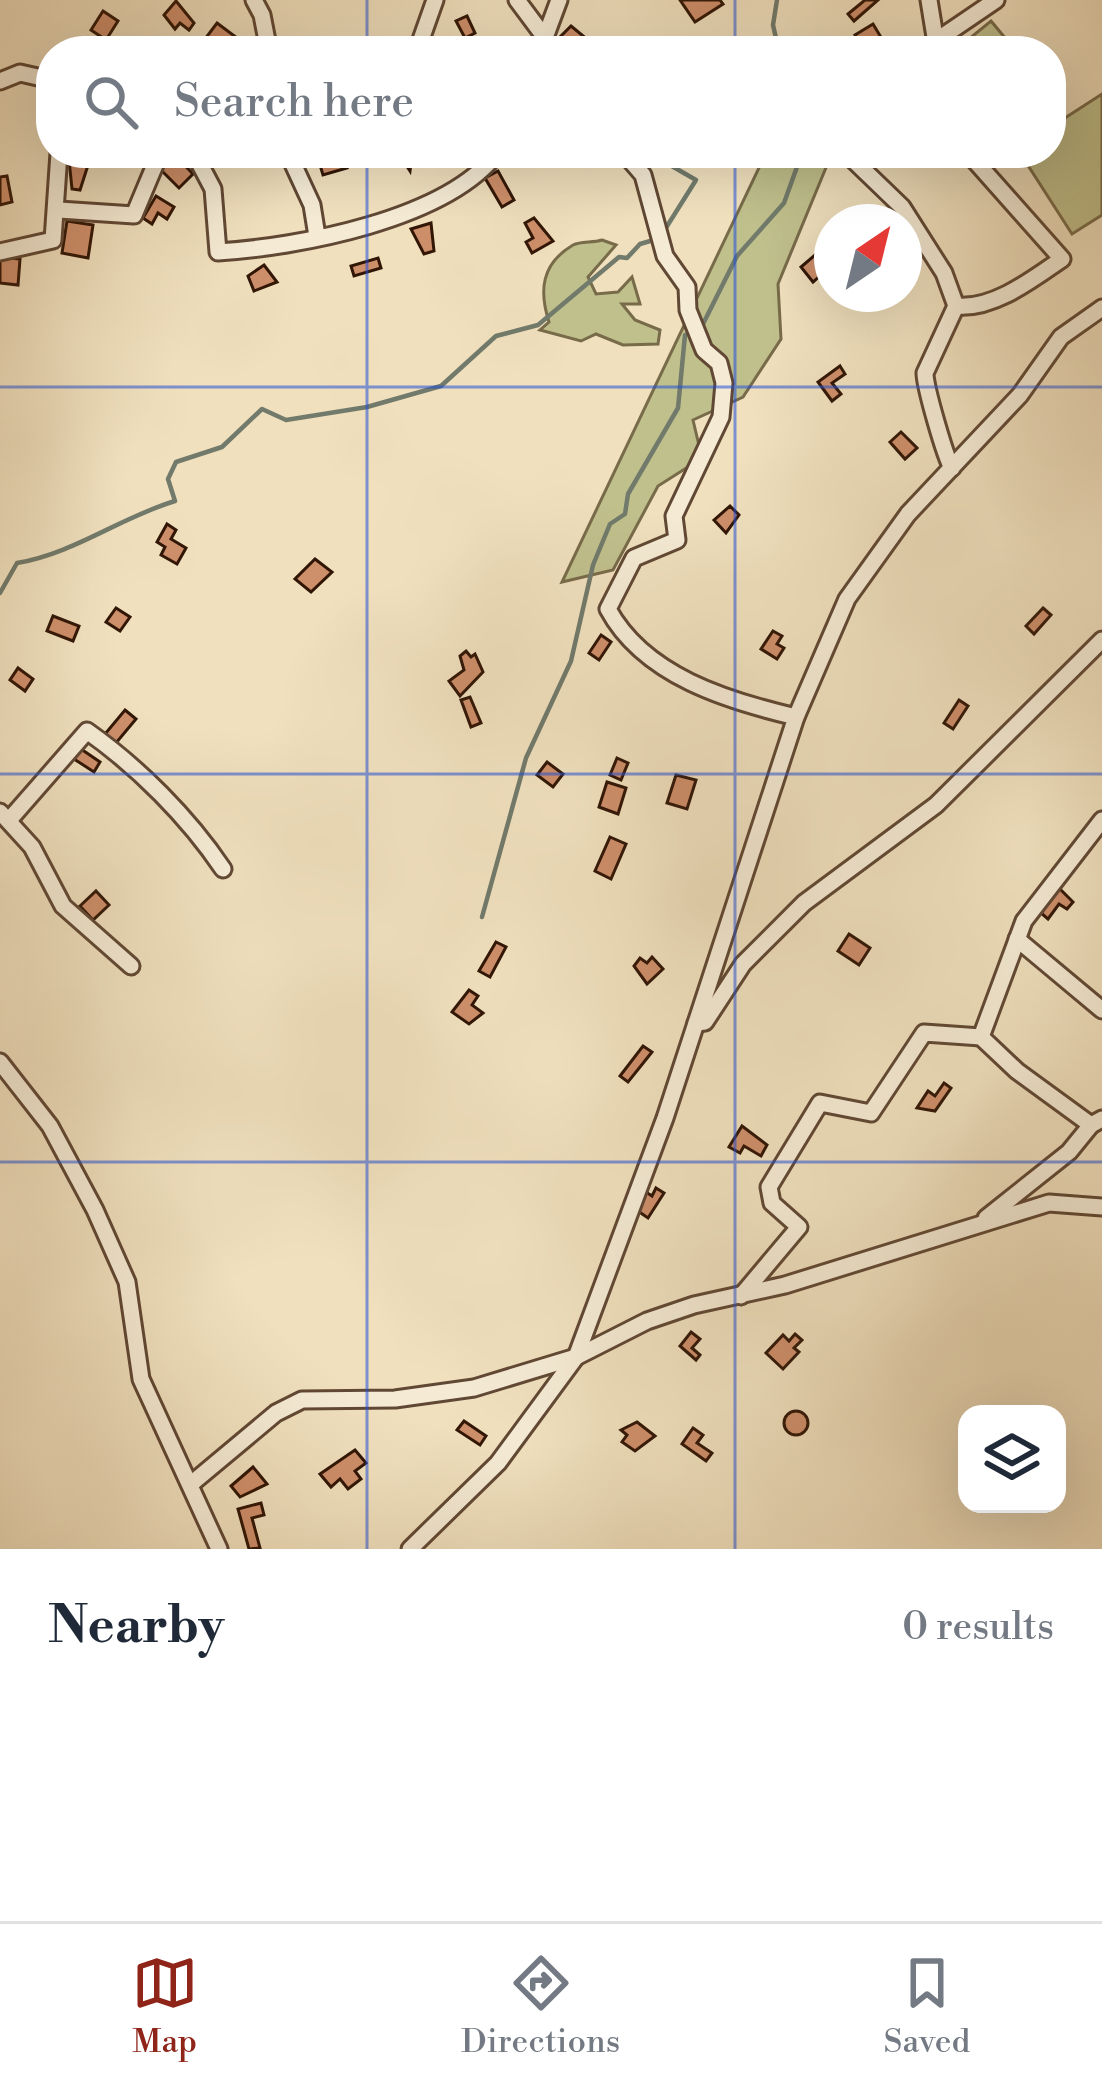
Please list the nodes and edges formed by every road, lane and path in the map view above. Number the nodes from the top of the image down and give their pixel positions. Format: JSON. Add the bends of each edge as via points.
{"nodes":[{"id":1,"x":254,"y":0,"type":"edge"},
{"id":2,"x":434,"y":0,"type":"edge"},
{"id":3,"x":517,"y":0,"type":"edge"},
{"id":4,"x":559,"y":0,"type":"edge"},
{"id":5,"x":996,"y":0,"type":"edge"},
{"id":6,"x":930,"y":4,"type":"edge"},
{"id":7,"x":962,"y":24,"type":"junction"},
{"id":8,"x":266,"y":36,"type":"edge"},
{"id":9,"x":422,"y":36,"type":"edge"},
{"id":10,"x":540,"y":36,"type":"edge"},
{"id":11,"x":550,"y":36,"type":"edge"},
{"id":12,"x":935,"y":36,"type":"edge"},
{"id":13,"x":937,"y":36,"type":"edge"},
{"id":14,"x":36,"y":77,"type":"edge"},
{"id":15,"x":0,"y":81,"type":"edge"},
{"id":16,"x":59,"y":168,"type":"edge"},
{"id":17,"x":154,"y":168,"type":"edge"},
{"id":18,"x":202,"y":168,"type":"edge"},
{"id":19,"x":296,"y":168,"type":"edge"},
{"id":20,"x":479,"y":168,"type":"edge"},
{"id":21,"x":636,"y":168,"type":"edge"},
{"id":22,"x":862,"y":168,"type":"edge"},
{"id":23,"x":981,"y":168,"type":"edge"},
{"id":24,"x":59,"y":210,"type":"junction"},
{"id":25,"x":317,"y":236,"type":"junction"},
{"id":26,"x":0,"y":252,"type":"edge"},
{"id":27,"x":956,"y":306,"type":"junction"},
{"id":28,"x":1102,"y":308,"type":"edge"},
{"id":29,"x":952,"y":468,"type":"junction"},
{"id":30,"x":1102,"y":640,"type":"edge"},
{"id":31,"x":796,"y":717,"type":"junction"},
{"id":32,"x":5,"y":816,"type":"edge"},
{"id":33,"x":1102,"y":820,"type":"edge"},
{"id":34,"x":223,"y":869,"type":"dead end"},
{"id":35,"x":1017,"y":939,"type":"junction"},
{"id":36,"x":131,"y":966,"type":"dead end"},
{"id":37,"x":1102,"y":1010,"type":"edge"},
{"id":38,"x":696,"y":1023,"type":"junction"},
{"id":39,"x":981,"y":1037,"type":"junction"},
{"id":40,"x":0,"y":1062,"type":"edge"},
{"id":41,"x":1096,"y":1122,"type":"edge"},
{"id":42,"x":1102,"y":1207,"type":"edge"},
{"id":43,"x":982,"y":1223,"type":"junction"},
{"id":44,"x":741,"y":1296,"type":"junction"},
{"id":45,"x":576,"y":1357,"type":"junction"},
{"id":46,"x":191,"y":1484,"type":"junction"},
{"id":47,"x":417,"y":1547,"type":"edge"},
{"id":48,"x":219,"y":1549,"type":"edge"}],
"edges":[{"from":1,"to":8,"type":"street"},
{"from":2,"to":9,"type":"street"},
{"from":3,"to":10,"type":"street"},
{"from":4,"to":11,"type":"street"},
{"from":5,"to":7,"type":"street"},
{"from":6,"to":7,"type":"street"},
{"from":6,"to":12,"type":"street"},
{"from":7,"to":13,"type":"street"},
{"from":14,"to":15,"type":"street"},
{"from":16,"to":24,"type":"street"},
{"from":17,"to":24,"type":"street","via":[[134,215]]},
{"from":18,"to":25,"type":"street","via":[[213,189],[218,252]]},
{"from":19,"to":25,"type":"street"},
{"from":20,"to":25,"type":"street","via":[[456,188],[365,226]]},
{"from":21,"to":31,"type":"street","via":[[664,256],[687,287],[688,310],[724,383],[721,416],[674,516],[677,540],[634,558],[608,609],[620,632],[717,699]]},
{"from":22,"to":27,"type":"street","via":[[902,207]]},
{"from":23,"to":27,"type":"street","via":[[1062,260],[1016,289]]},
{"from":24,"to":26,"type":"street","via":[[53,240]]},
{"from":27,"to":29,"type":"street","via":[[925,373]]},
{"from":28,"to":29,"type":"street","via":[[1061,337]]},
{"from":29,"to":31,"type":"street","via":[[848,599]]},
{"from":30,"to":38,"type":"street","via":[[936,805],[804,903],[743,964],[705,1022]]},
{"from":31,"to":38,"type":"street"},
{"from":32,"to":34,"type":"street","via":[[87,731],[197,830]]},
{"from":32,"to":36,"type":"street","via":[[63,906]]},
{"from":33,"to":35,"type":"street"},
{"from":35,"to":37,"type":"street"},
{"from":35,"to":39,"type":"street"},
{"from":38,"to":45,"type":"street"},
{"from":39,"to":41,"type":"street","via":[[1017,1072]]},
{"from":39,"to":44,"type":"street","via":[[924,1033],[871,1113],[820,1103],[769,1187],[772,1203],[799,1227]]},
{"from":40,"to":46,"type":"street","via":[[50,1126],[95,1210],[127,1282],[141,1379]]},
{"from":41,"to":43,"type":"street"},
{"from":42,"to":43,"type":"street","via":[[1049,1203]]},
{"from":43,"to":44,"type":"street"},
{"from":44,"to":45,"type":"street","via":[[647,1321]]},
{"from":45,"to":46,"type":"street","via":[[474,1388],[302,1400]]},
{"from":45,"to":47,"type":"street","via":[[498,1463]]},
{"from":46,"to":48,"type":"street"}]}
